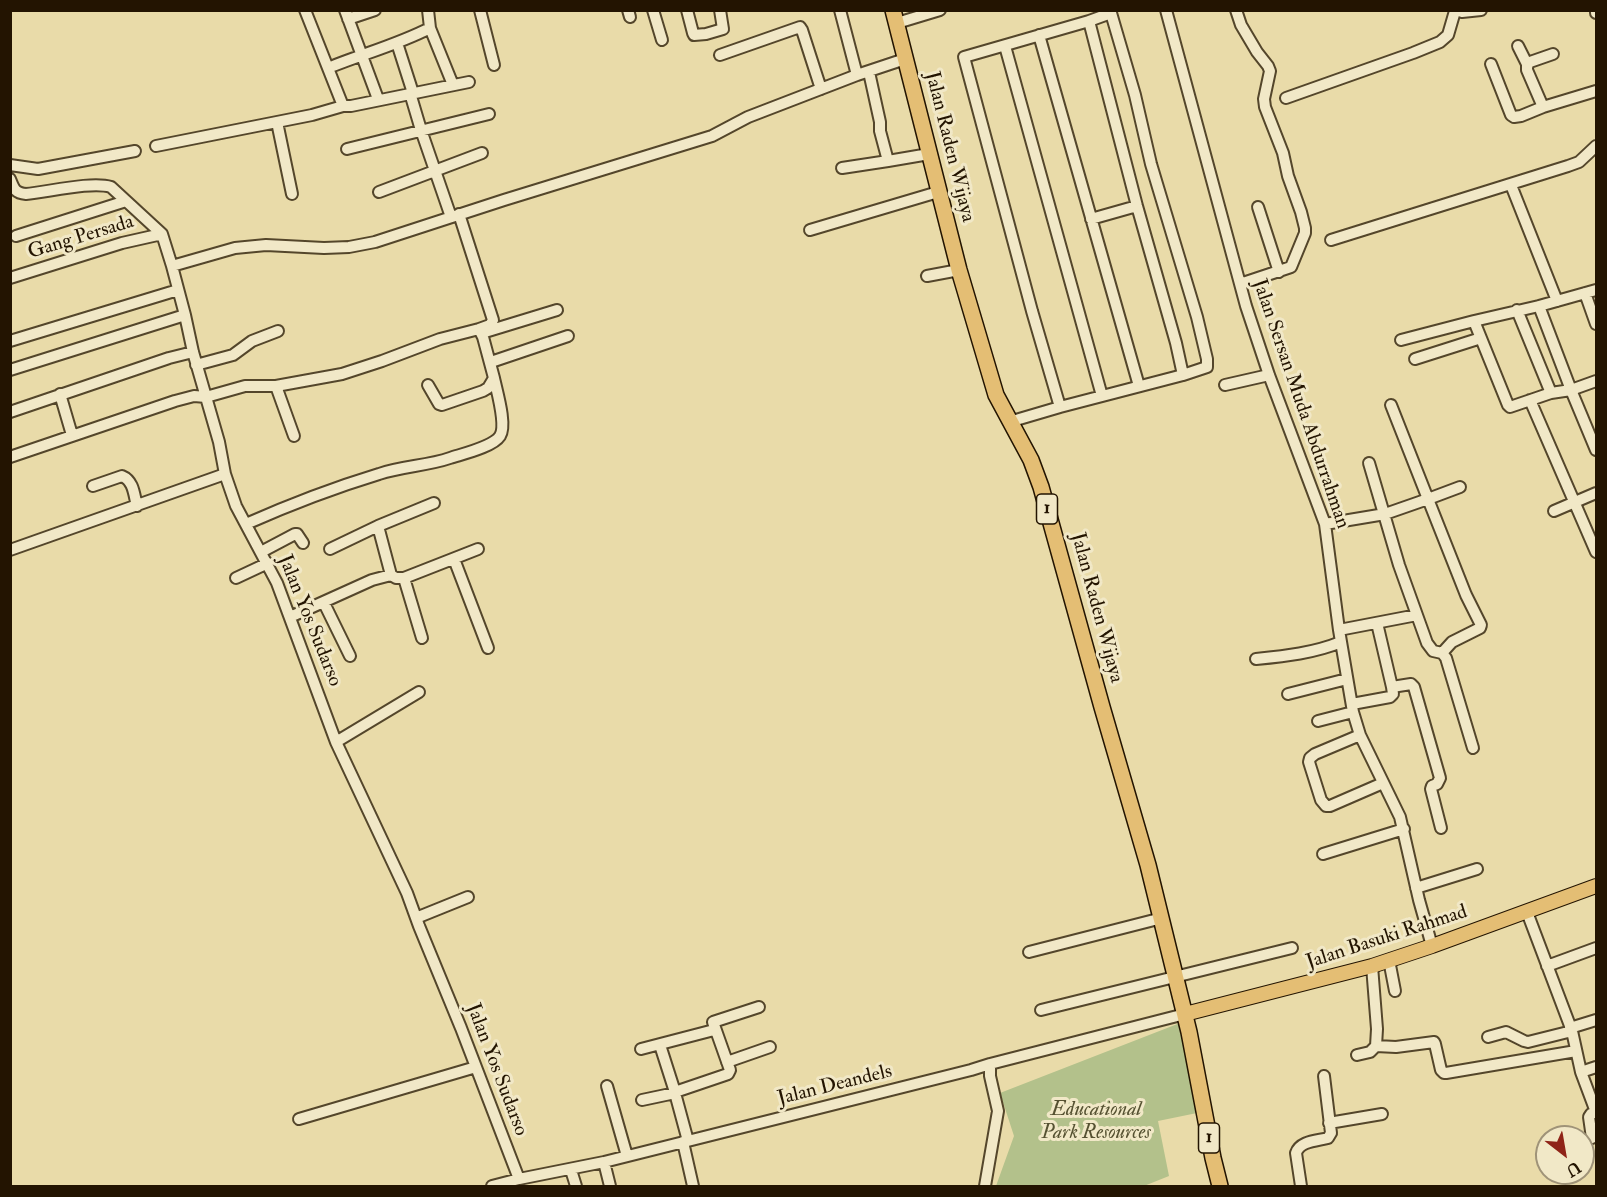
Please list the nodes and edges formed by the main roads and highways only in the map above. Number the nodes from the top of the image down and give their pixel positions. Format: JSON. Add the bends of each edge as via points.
{"nodes":[{"id":1,"x":895,"y":17,"type":"edge"},
{"id":2,"x":1596,"y":886,"type":"edge"},
{"id":3,"x":1185,"y":1014,"type":"junction"},
{"id":4,"x":1220,"y":1186,"type":"edge"}],
"edges":[{"from":1,"to":3,"type":"highway","name":"Jalan Raden Wijaya","number":"1","via":[[959,270],[996,395],[1041,487],[1148,865]]},
{"from":2,"to":3,"type":"main road","name":"Jalan Basuki Rahmad","via":[[1372,966]]},
{"from":3,"to":4,"type":"highway","number":"1"}]}
